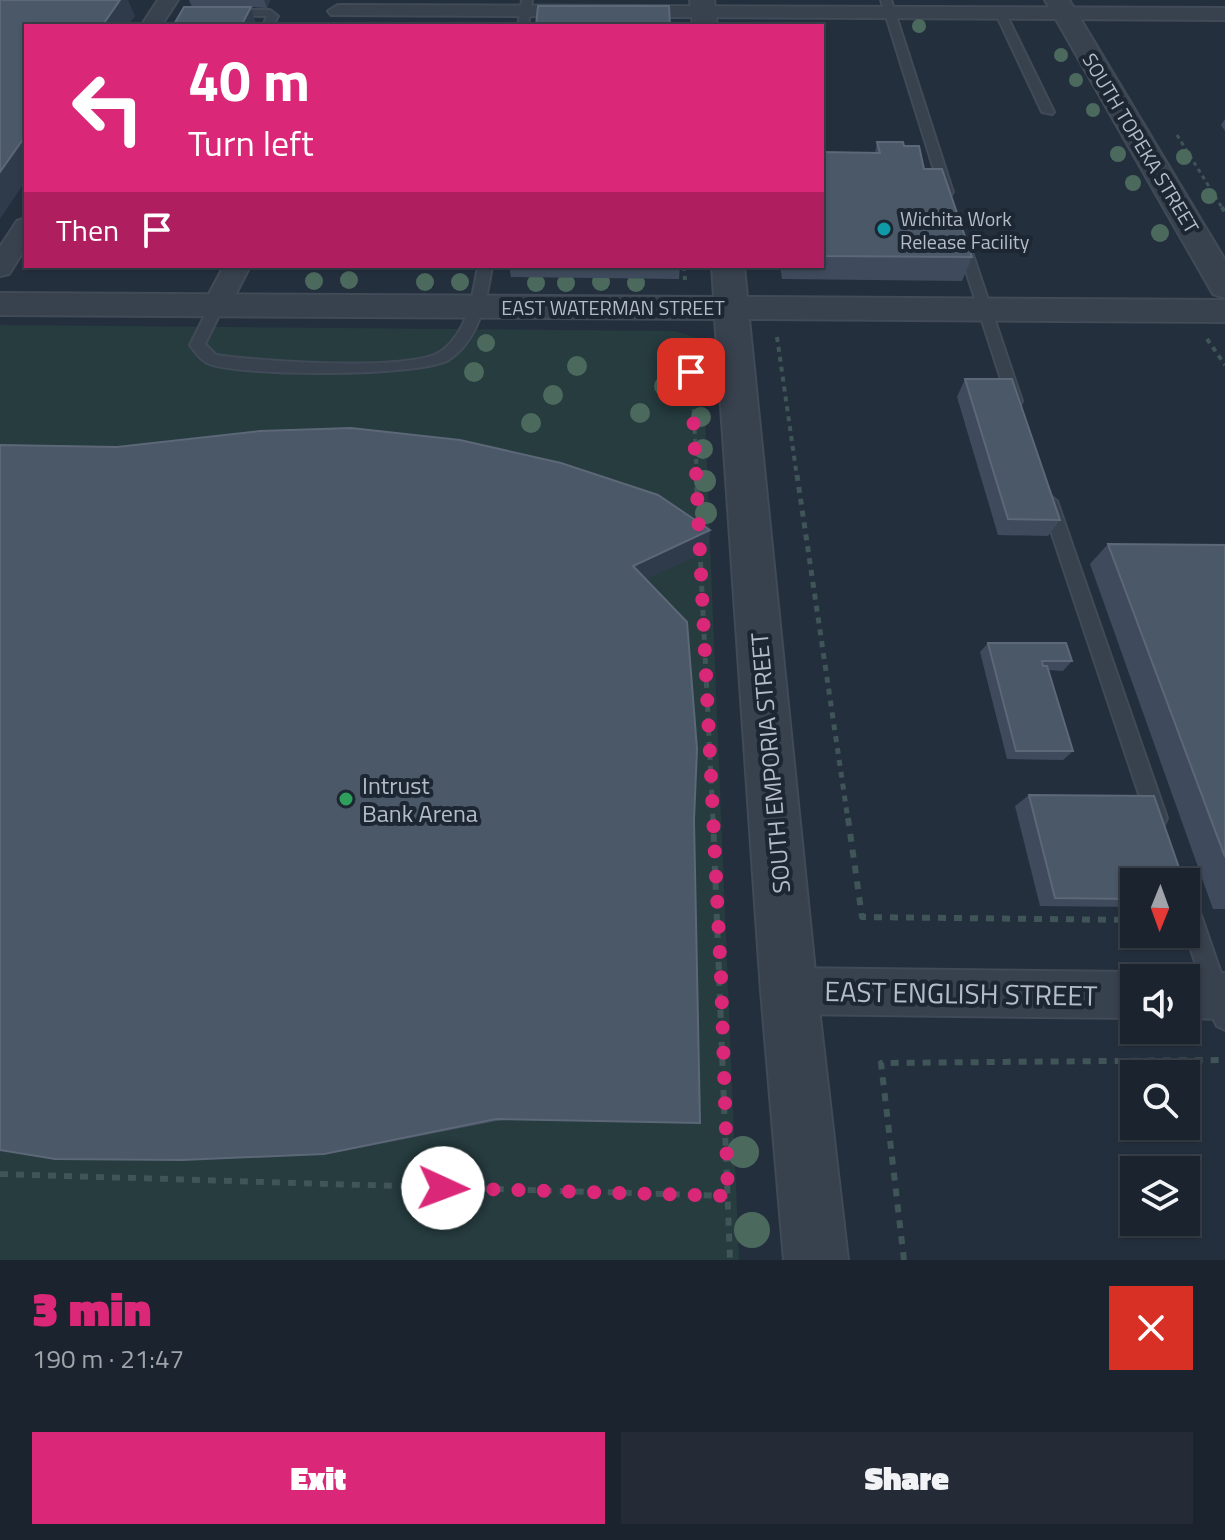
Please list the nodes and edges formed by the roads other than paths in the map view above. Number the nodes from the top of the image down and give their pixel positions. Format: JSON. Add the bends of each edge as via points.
{"nodes":[{"id":1,"x":889,"y":7,"type":"edge"},
{"id":2,"x":1061,"y":7,"type":"edge"},
{"id":3,"x":338,"y":12,"type":"edge"},
{"id":4,"x":223,"y":13,"type":"edge"},
{"id":5,"x":525,"y":13,"type":"edge"},
{"id":6,"x":703,"y":13,"type":"edge"},
{"id":7,"x":1001,"y":14,"type":"junction"},
{"id":8,"x":1225,"y":14,"type":"edge"},
{"id":9,"x":269,"y":24,"type":"edge"},
{"id":10,"x":1048,"y":112,"type":"dead end"},
{"id":11,"x":24,"y":229,"type":"edge"},
{"id":12,"x":1217,"y":258,"type":"edge"},
{"id":13,"x":2,"y":261,"type":"edge"},
{"id":14,"x":236,"y":268,"type":"edge"},
{"id":15,"x":485,"y":268,"type":"edge"},
{"id":16,"x":730,"y":287,"type":"edge"},
{"id":17,"x":1225,"y":287,"type":"edge"},
{"id":18,"x":0,"y":304,"type":"edge"},
{"id":19,"x":217,"y":305,"type":"junction"},
{"id":20,"x":478,"y":307,"type":"junction"},
{"id":21,"x":985,"y":310,"type":"junction"},
{"id":22,"x":1215,"y":324,"type":"edge"},
{"id":23,"x":1021,"y":417,"type":"edge"},
{"id":24,"x":1045,"y":489,"type":"edge"},
{"id":25,"x":1161,"y":829,"type":"edge"},
{"id":26,"x":1198,"y":948,"type":"edge"},
{"id":27,"x":789,"y":991,"type":"junction"},
{"id":28,"x":1120,"y":995,"type":"edge"},
{"id":29,"x":1213,"y":1001,"type":"edge"},
{"id":30,"x":816,"y":1260,"type":"edge"}],
"edges":[{"from":1,"to":6,"type":"street"},
{"from":1,"to":7,"type":"street"},
{"from":1,"to":21,"type":"lane"},
{"from":2,"to":7,"type":"street"},
{"from":2,"to":8,"type":"street"},
{"from":2,"to":12,"type":"street","name":"SOUTH TOPEKA STREET"},
{"from":3,"to":5,"type":"street"},
{"from":4,"to":9,"type":"lane","via":[[270,13]]},
{"from":5,"to":6,"type":"street"},
{"from":7,"to":10,"type":"lane"},
{"from":11,"to":13,"type":"street"},
{"from":12,"to":17,"type":"street","name":"SOUTH TOPEKA STREET"},
{"from":14,"to":19,"type":"street"},
{"from":15,"to":20,"type":"lane"},
{"from":16,"to":20,"type":"street","name":"EAST WATERMAN STREET"},
{"from":16,"to":21,"type":"street","name":"EAST WATERMAN STREET"},
{"from":16,"to":27,"type":"street","name":"SOUTH EMPORIA STREET"},
{"from":18,"to":19,"type":"street","name":"EAST WATERMAN STREET"},
{"from":19,"to":20,"type":"street","name":"EAST WATERMAN STREET"},
{"from":19,"to":20,"type":"lane","via":[[197,345],[211,360],[247,365],[436,361],[459,341]]},
{"from":21,"to":22,"type":"street","name":"EAST WATERMAN STREET"},
{"from":21,"to":23,"type":"lane"},
{"from":24,"to":25,"type":"lane"},
{"from":26,"to":29,"type":"lane"},
{"from":27,"to":28,"type":"street","name":"EAST ENGLISH STREET"},
{"from":27,"to":30,"type":"street","name":"SOUTH EMPORIA STREET"}]}
